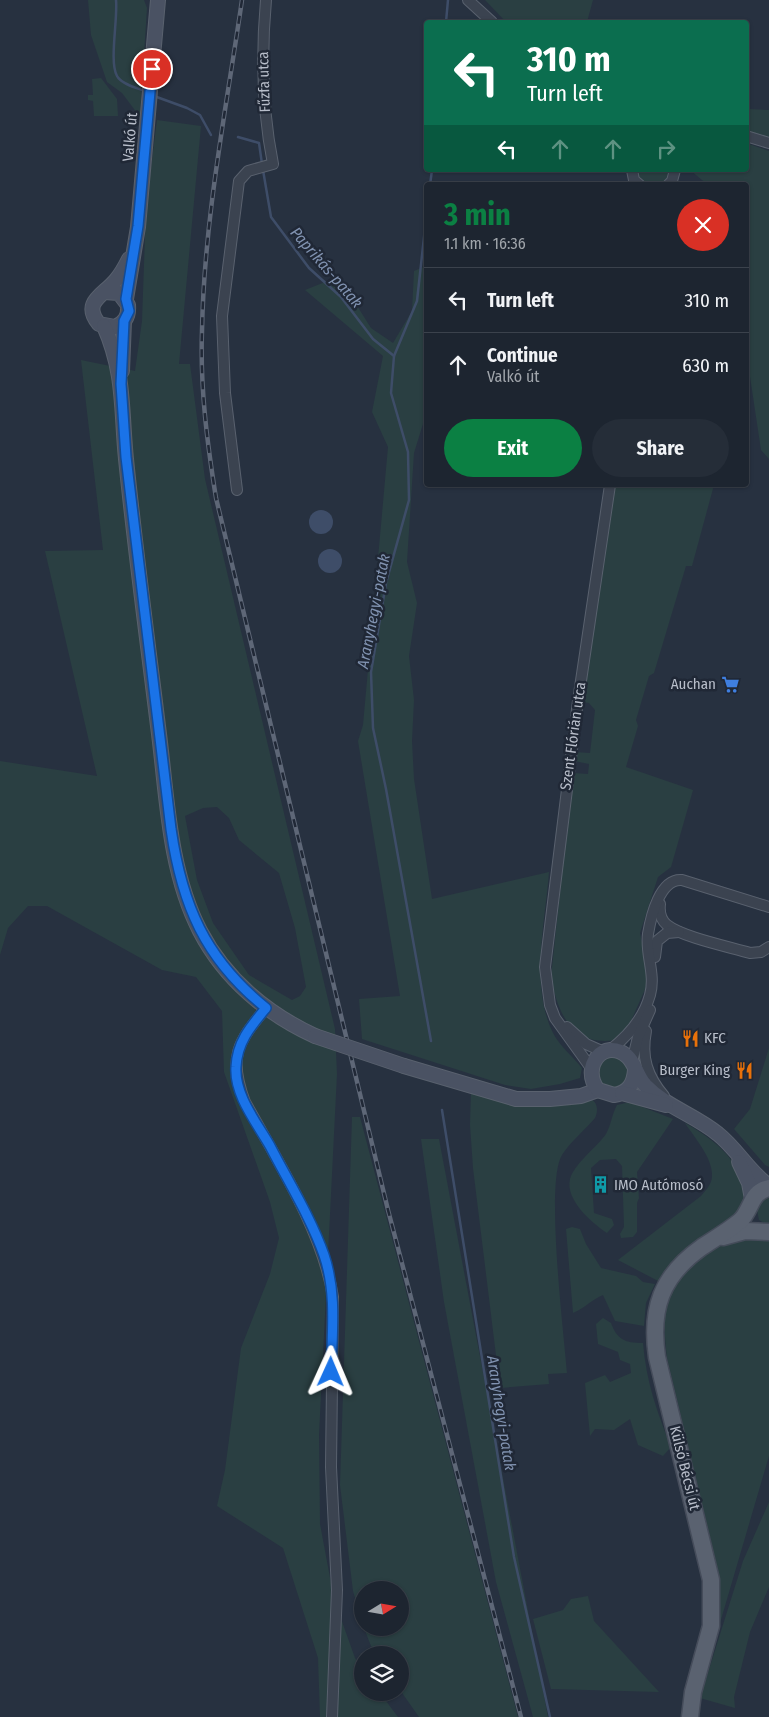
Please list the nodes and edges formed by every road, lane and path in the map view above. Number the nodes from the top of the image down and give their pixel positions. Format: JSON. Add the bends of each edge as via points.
{"nodes":[{"id":1,"x":158,"y":0,"type":"edge"},
{"id":2,"x":266,"y":0,"type":"edge"},
{"id":3,"x":468,"y":0,"type":"edge"},
{"id":4,"x":490,"y":20,"type":"edge"},
{"id":5,"x":749,"y":137,"type":"edge"},
{"id":6,"x":769,"y":144,"type":"edge"},
{"id":7,"x":136,"y":248,"type":"junction"},
{"id":8,"x":104,"y":292,"type":"junction"},
{"id":9,"x":126,"y":299,"type":"junction"},
{"id":10,"x":124,"y":321,"type":"junction"},
{"id":11,"x":104,"y":326,"type":"junction"},
{"id":12,"x":121,"y":384,"type":"junction"},
{"id":13,"x":610,"y":487,"type":"edge"},
{"id":14,"x":237,"y":490,"type":"dead end"},
{"id":15,"x":660,"y":898,"type":"junction"},
{"id":16,"x":769,"y":907,"type":"edge"},
{"id":17,"x":679,"y":932,"type":"junction"},
{"id":18,"x":769,"y":947,"type":"edge"},
{"id":19,"x":548,"y":988,"type":"junction"},
{"id":20,"x":266,"y":1008,"type":"junction"},
{"id":21,"x":648,"y":1015,"type":"junction"},
{"id":22,"x":607,"y":1051,"type":"junction"},
{"id":23,"x":633,"y":1066,"type":"junction"},
{"id":24,"x":590,"y":1071,"type":"junction"},
{"id":25,"x":598,"y":1090,"type":"junction"},
{"id":26,"x":622,"y":1094,"type":"junction"},
{"id":27,"x":568,"y":1096,"type":"junction"},
{"id":28,"x":674,"y":1107,"type":"junction"},
{"id":29,"x":731,"y":1146,"type":"junction"},
{"id":30,"x":769,"y":1187,"type":"edge"},
{"id":31,"x":751,"y":1203,"type":"junction"},
{"id":32,"x":766,"y":1232,"type":"edge"},
{"id":33,"x":713,"y":1240,"type":"junction"},
{"id":34,"x":332,"y":1717,"type":"edge"},
{"id":35,"x":690,"y":1717,"type":"edge"}],
"edges":[{"from":1,"to":7,"type":"street","name":"Valkó út"},
{"from":2,"to":14,"type":"street","name":"Fűzfa utca","via":[[262,81],[270,165],[253,168],[244,174],[236,190],[222,316],[225,393]]},
{"from":3,"to":4,"type":"street"},
{"from":5,"to":6,"type":"street"},
{"from":7,"to":8,"type":"street"},
{"from":7,"to":9,"type":"street","name":"Valkó út"},
{"from":8,"to":9,"type":"street","via":[[114,291]]},
{"from":8,"to":11,"type":"street","via":[[94,302],[92,312]]},
{"from":9,"to":10,"type":"street","via":[[129,311]]},
{"from":10,"to":11,"type":"street","via":[[115,327]]},
{"from":10,"to":12,"type":"street"},
{"from":11,"to":12,"type":"street"},
{"from":12,"to":20,"type":"street","via":[[126,457],[177,867],[195,922],[216,958],[236,982]]},
{"from":13,"to":19,"type":"street","name":"Szent Flórián utca","via":[[547,945],[545,967]]},
{"from":15,"to":16,"type":"street","via":[[669,882],[682,880]]},
{"from":15,"to":17,"type":"street","via":[[660,916],[667,926]]},
{"from":15,"to":22,"type":"street","via":[[648,934],[653,982],[650,996],[631,1031]]},
{"from":17,"to":18,"type":"street","via":[[750,953]]},
{"from":17,"to":21,"type":"street","via":[[660,938],[655,946],[657,983]]},
{"from":19,"to":22,"type":"street","name":"Szent Flórián utca","via":[[571,1031],[586,1044]]},
{"from":19,"to":24,"type":"street","name":"Szent Flórián utca","via":[[555,1018]]},
{"from":20,"to":27,"type":"street","bridge":true,"via":[[293,1026],[316,1036],[516,1099]]},
{"from":20,"to":34,"type":"street","via":[[239,1046],[235,1069],[238,1083],[317,1240],[333,1297],[330,1467],[337,1590]]},
{"from":21,"to":23,"type":"street","via":[[638,1037]]},
{"from":21,"to":28,"type":"street","via":[[643,1051],[647,1070]]},
{"from":22,"to":23,"type":"street","via":[[622,1053]]},
{"from":22,"to":24,"type":"street","via":[[593,1061]]},
{"from":23,"to":26,"type":"street","via":[[632,1084]]},
{"from":23,"to":28,"type":"street","via":[[645,1086]]},
{"from":24,"to":25,"type":"street"},
{"from":24,"to":27,"type":"street"},
{"from":25,"to":26,"type":"street","via":[[610,1095]]},
{"from":25,"to":27,"type":"street","via":[[581,1096]]},
{"from":26,"to":28,"type":"street"},
{"from":28,"to":29,"type":"street","via":[[708,1126]]},
{"from":29,"to":30,"type":"street"},
{"from":29,"to":31,"type":"street","via":[[749,1182]]},
{"from":30,"to":31,"type":"main road","name":"Külső Bécsi út","via":[[759,1192]]},
{"from":31,"to":32,"type":"main road","via":[[752,1222]]},
{"from":31,"to":33,"type":"main road","name":"Külső Bécsi út","via":[[738,1222]]},
{"from":32,"to":33,"type":"main road","via":[[745,1231]]},
{"from":33,"to":35,"type":"main road","name":"Külső Bécsi út","via":[[682,1264],[668,1280],[654,1321],[657,1357],[712,1580],[711,1626]]}]}
